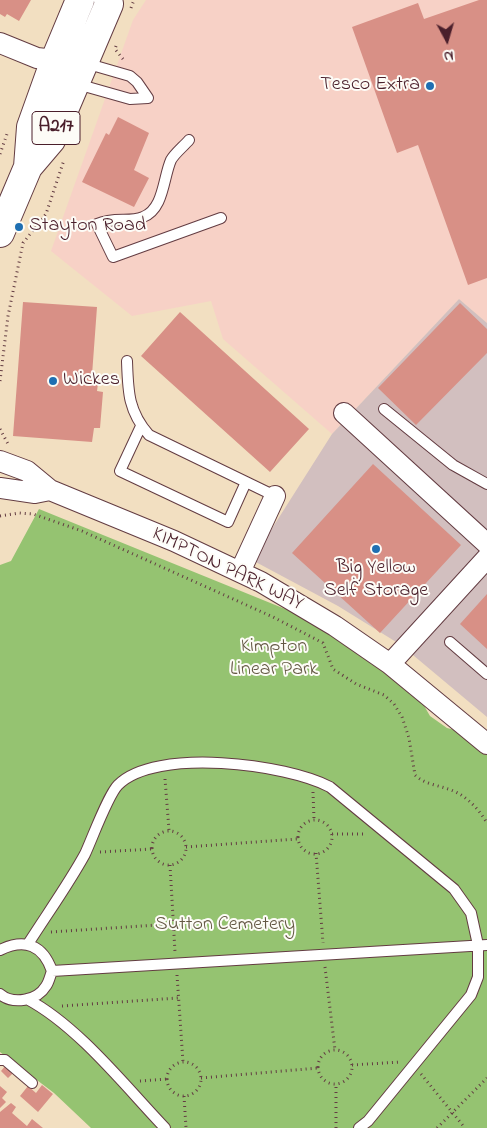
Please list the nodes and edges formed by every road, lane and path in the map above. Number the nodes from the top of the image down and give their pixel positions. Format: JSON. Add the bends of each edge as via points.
{"nodes":[{"id":1,"x":80,"y":0,"type":"edge"},
{"id":2,"x":108,"y":0,"type":"edge"},
{"id":3,"x":118,"y":39,"type":"dead end"},
{"id":4,"x":0,"y":43,"type":"edge"},
{"id":5,"x":127,"y":62,"type":"dead end"},
{"id":6,"x":52,"y":66,"type":"junction"},
{"id":7,"x":79,"y":73,"type":"junction"},
{"id":8,"x":189,"y":140,"type":"dead end"},
{"id":9,"x":66,"y":153,"type":"dead end"},
{"id":10,"x":28,"y":167,"type":"junction"},
{"id":11,"x":220,"y":218,"type":"dead end"},
{"id":12,"x":0,"y":233,"type":"edge"},
{"id":13,"x":127,"y":360,"type":"dead end"},
{"id":14,"x":0,"y":381,"type":"edge"},
{"id":15,"x":384,"y":409,"type":"dead end"},
{"id":16,"x":344,"y":414,"type":"dead end"},
{"id":17,"x":141,"y":426,"type":"junction"},
{"id":18,"x":0,"y":461,"type":"edge"},
{"id":19,"x":246,"y":482,"type":"junction"},
{"id":20,"x":487,"y":484,"type":"edge"},
{"id":21,"x":0,"y":488,"type":"edge"},
{"id":22,"x":50,"y":490,"type":"junction"},
{"id":23,"x":275,"y":496,"type":"joint"},
{"id":24,"x":0,"y":516,"type":"edge"},
{"id":25,"x":487,"y":544,"type":"edge"},
{"id":26,"x":487,"y":558,"type":"edge"},
{"id":27,"x":240,"y":572,"type":"junction"},
{"id":28,"x":450,"y":642,"type":"dead end"},
{"id":29,"x":390,"y":664,"type":"junction"},
{"id":30,"x":487,"y":674,"type":"edge"},
{"id":31,"x":487,"y":744,"type":"edge"},
{"id":32,"x":164,"y":766,"type":"junction"},
{"id":33,"x":313,"y":778,"type":"junction"},
{"id":34,"x":314,"y":819,"type":"junction"},
{"id":35,"x":487,"y":823,"type":"edge"},
{"id":36,"x":169,"y":830,"type":"junction"},
{"id":37,"x":332,"y":834,"type":"junction"},
{"id":38,"x":388,"y":834,"type":"junction"},
{"id":39,"x":297,"y":839,"type":"junction"},
{"id":40,"x":186,"y":847,"type":"junction"},
{"id":41,"x":152,"y":849,"type":"junction"},
{"id":42,"x":85,"y":852,"type":"junction"},
{"id":43,"x":172,"y":924,"type":"dead end"},
{"id":44,"x":35,"y":934,"type":"junction"},
{"id":45,"x":28,"y":944,"type":"junction"},
{"id":46,"x":483,"y":945,"type":"edge"},
{"id":47,"x":0,"y":950,"type":"edge"},
{"id":48,"x":52,"y":971,"type":"junction"},
{"id":49,"x":0,"y":994,"type":"edge"},
{"id":50,"x":178,"y":998,"type":"dead end"},
{"id":51,"x":27,"y":999,"type":"junction"},
{"id":52,"x":43,"y":1008,"type":"junction"},
{"id":53,"x":0,"y":1060,"type":"edge"},
{"id":54,"x":414,"y":1064,"type":"junction"},
{"id":55,"x":352,"y":1065,"type":"junction"},
{"id":56,"x":318,"y":1068,"type":"junction"},
{"id":57,"x":201,"y":1078,"type":"junction"},
{"id":58,"x":487,"y":1078,"type":"edge"},
{"id":59,"x":167,"y":1079,"type":"junction"},
{"id":60,"x":121,"y":1082,"type":"junction"},
{"id":61,"x":32,"y":1083,"type":"dead end"},
{"id":62,"x":336,"y":1083,"type":"junction"},
{"id":63,"x":184,"y":1096,"type":"junction"},
{"id":64,"x":451,"y":1113,"type":"junction"},
{"id":65,"x":165,"y":1128,"type":"edge"},
{"id":66,"x":186,"y":1128,"type":"edge"},
{"id":67,"x":336,"y":1128,"type":"edge"},
{"id":68,"x":359,"y":1128,"type":"edge"},
{"id":69,"x":437,"y":1128,"type":"edge"},
{"id":70,"x":465,"y":1128,"type":"edge"}],
"edges":[{"from":1,"to":6,"type":"highway","number":"A217"},
{"from":2,"to":7,"type":"highway","number":"A217"},
{"from":3,"to":5,"type":"path","via":[[115,49]]},
{"from":4,"to":6,"type":"street"},
{"from":6,"to":7,"type":"lane"},
{"from":6,"to":7,"type":"lane"},
{"from":6,"to":10,"type":"highway","number":"A217","via":[[31,127]]},
{"from":7,"to":7,"type":"lane","via":[[130,76],[148,98],[130,99]]},
{"from":7,"to":10,"type":"highway","number":"A217","via":[[51,140]]},
{"from":8,"to":11,"type":"lane","via":[[172,159],[153,211],[142,218],[109,218],[98,224],[113,257]]},
{"from":9,"to":14,"type":"path","via":[[46,214],[24,243],[8,316]]},
{"from":10,"to":12,"type":"highway","number":"A217"},
{"from":13,"to":17,"type":"lane","via":[[129,396]]},
{"from":15,"to":20,"type":"lane","via":[[453,465]]},
{"from":16,"to":25,"type":"street"},
{"from":17,"to":19,"type":"lane","via":[[149,435]]},
{"from":17,"to":19,"type":"lane","via":[[120,472],[228,522]]},
{"from":18,"to":22,"type":"street","name":"KIMPTON PARK WAY","via":[[26,471]]},
{"from":19,"to":23,"type":"lane"},
{"from":21,"to":22,"type":"street","name":"KIMPTON PARK WAY","via":[[35,493]]},
{"from":22,"to":27,"type":"street","name":"KIMPTON PARK WAY"},
{"from":23,"to":27,"type":"street"},
{"from":24,"to":35,"type":"path","via":[[33,514],[82,531],[273,617],[323,643],[333,669],[356,684],[384,695],[394,704],[409,738],[415,775],[426,783],[459,793],[476,807]]},
{"from":26,"to":29,"type":"street"},
{"from":27,"to":29,"type":"street","name":"KIMPTON PARK WAY","via":[[335,626]]},
{"from":28,"to":30,"type":"lane"},
{"from":29,"to":31,"type":"street","name":"KIMPTON PARK WAY"},
{"from":32,"to":33,"type":"lane","via":[[219,763],[282,770]]},
{"from":32,"to":36,"type":"path"},
{"from":32,"to":42,"type":"lane","via":[[132,775],[117,786]]},
{"from":33,"to":34,"type":"path"},
{"from":33,"to":38,"type":"lane","via":[[330,787]]},
{"from":34,"to":37,"type":"path","via":[[327,824]]},
{"from":34,"to":39,"type":"path","via":[[304,822]]},
{"from":36,"to":40,"type":"path","via":[[180,834]]},
{"from":36,"to":41,"type":"path","via":[[157,835]]},
{"from":37,"to":38,"type":"path"},
{"from":37,"to":39,"type":"path","via":[[330,846],[320,853],[306,852]]},
{"from":38,"to":46,"type":"lane","via":[[454,890],[471,914]]},
{"from":39,"to":40,"type":"path"},
{"from":40,"to":41,"type":"path","via":[[180,861],[170,865],[159,862]]},
{"from":41,"to":42,"type":"path"},
{"from":42,"to":44,"type":"lane","via":[[68,885]]},
{"from":43,"to":44,"type":"path"},
{"from":44,"to":45,"type":"lane"},
{"from":45,"to":47,"type":"lane"},
{"from":45,"to":48,"type":"lane","via":[[41,952]]},
{"from":46,"to":48,"type":"lane"},
{"from":46,"to":54,"type":"lane","via":[[478,977],[471,995]]},
{"from":48,"to":51,"type":"lane","via":[[45,988]]},
{"from":49,"to":51,"type":"lane","via":[[16,1000]]},
{"from":50,"to":52,"type":"path"},
{"from":51,"to":52,"type":"lane"},
{"from":52,"to":60,"type":"lane","via":[[68,1028]]},
{"from":53,"to":61,"type":"lane"},
{"from":54,"to":55,"type":"path"},
{"from":54,"to":64,"type":"path"},
{"from":54,"to":68,"type":"lane"},
{"from":55,"to":56,"type":"path","via":[[347,1055],[331,1051],[321,1057]]},
{"from":55,"to":62,"type":"path","via":[[349,1076]]},
{"from":56,"to":57,"type":"path"},
{"from":56,"to":62,"type":"path","via":[[323,1079]]},
{"from":57,"to":59,"type":"path","via":[[196,1067],[180,1062],[170,1068]]},
{"from":57,"to":63,"type":"path","via":[[198,1089]]},
{"from":58,"to":64,"type":"path"},
{"from":59,"to":60,"type":"path"},
{"from":59,"to":63,"type":"path","via":[[171,1090]]},
{"from":60,"to":65,"type":"lane"},
{"from":62,"to":67,"type":"path"},
{"from":63,"to":66,"type":"path"},
{"from":64,"to":69,"type":"path"},
{"from":64,"to":70,"type":"path"}]}
